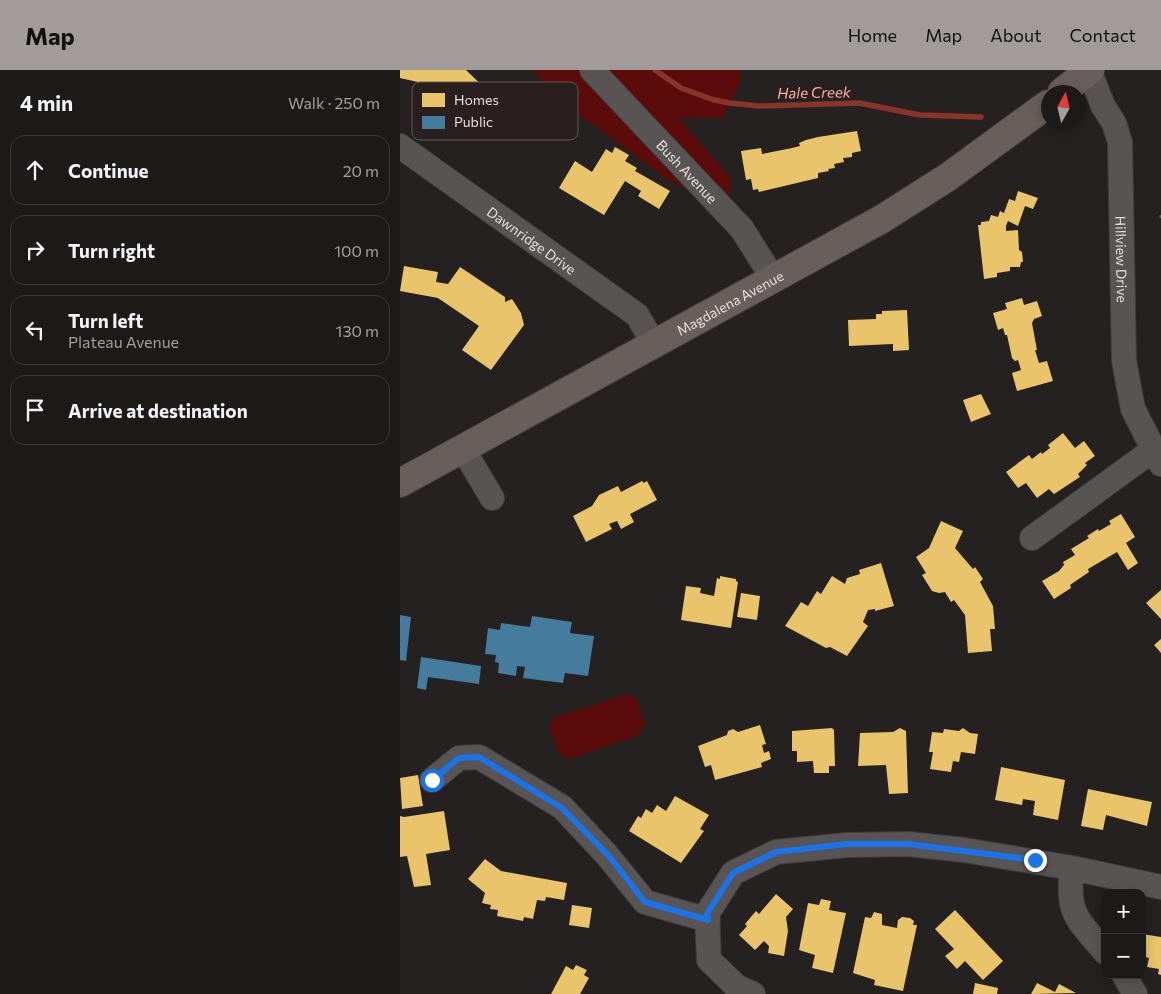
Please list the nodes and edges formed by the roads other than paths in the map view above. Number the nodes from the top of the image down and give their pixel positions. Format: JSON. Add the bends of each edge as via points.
{"nodes":[{"id":1,"x":592,"y":70,"type":"edge"},
{"id":2,"x":1089,"y":70,"type":"edge"},
{"id":3,"x":1071,"y":85,"type":"edge"},
{"id":4,"x":1041,"y":109,"type":"edge"},
{"id":5,"x":400,"y":146,"type":"edge"},
{"id":6,"x":774,"y":280,"type":"junction"},
{"id":7,"x":654,"y":344,"type":"junction"},
{"id":8,"x":463,"y":448,"type":"junction"},
{"id":9,"x":1157,"y":457,"type":"edge"},
{"id":10,"x":400,"y":483,"type":"edge"},
{"id":11,"x":492,"y":498,"type":"dead end"},
{"id":12,"x":1032,"y":538,"type":"dead end"},
{"id":13,"x":432,"y":780,"type":"dead end"},
{"id":14,"x":1072,"y":868,"type":"junction"},
{"id":15,"x":1161,"y":887,"type":"edge"},
{"id":16,"x":708,"y":920,"type":"junction"},
{"id":17,"x":1101,"y":947,"type":"edge"},
{"id":18,"x":1126,"y":979,"type":"edge"},
{"id":19,"x":753,"y":994,"type":"edge"},
{"id":20,"x":1135,"y":994,"type":"edge"}],
"edges":[{"from":1,"to":6,"type":"street","name":"Bush Avenue","via":[[742,228]]},
{"from":2,"to":3,"type":"main road"},
{"from":2,"to":9,"type":"street","name":"Hillview Drive","via":[[1120,142],[1124,362],[1133,409]]},
{"from":4,"to":6,"type":"main road","name":"Magdalena Avenue","via":[[948,177],[882,219]]},
{"from":5,"to":7,"type":"street","name":"Dawnridge Drive","via":[[637,315]]},
{"from":6,"to":7,"type":"main road","name":"Magdalena Avenue"},
{"from":7,"to":8,"type":"main road","name":"Magdalena Avenue"},
{"from":8,"to":10,"type":"main road","name":"Magdalena Avenue"},
{"from":8,"to":11,"type":"street"},
{"from":9,"to":12,"type":"street","name":"Hillview Drive"},
{"from":13,"to":16,"type":"street","via":[[459,758],[479,757],[562,808],[608,855],[645,902]]},
{"from":14,"to":15,"type":"street"},
{"from":14,"to":16,"type":"street","via":[[908,844],[846,844],[776,852],[733,873],[707,914]]},
{"from":14,"to":17,"type":"street","via":[[1069,892],[1073,912]]},
{"from":16,"to":19,"type":"street","via":[[709,960],[737,987]]},
{"from":18,"to":20,"type":"street"}]}
